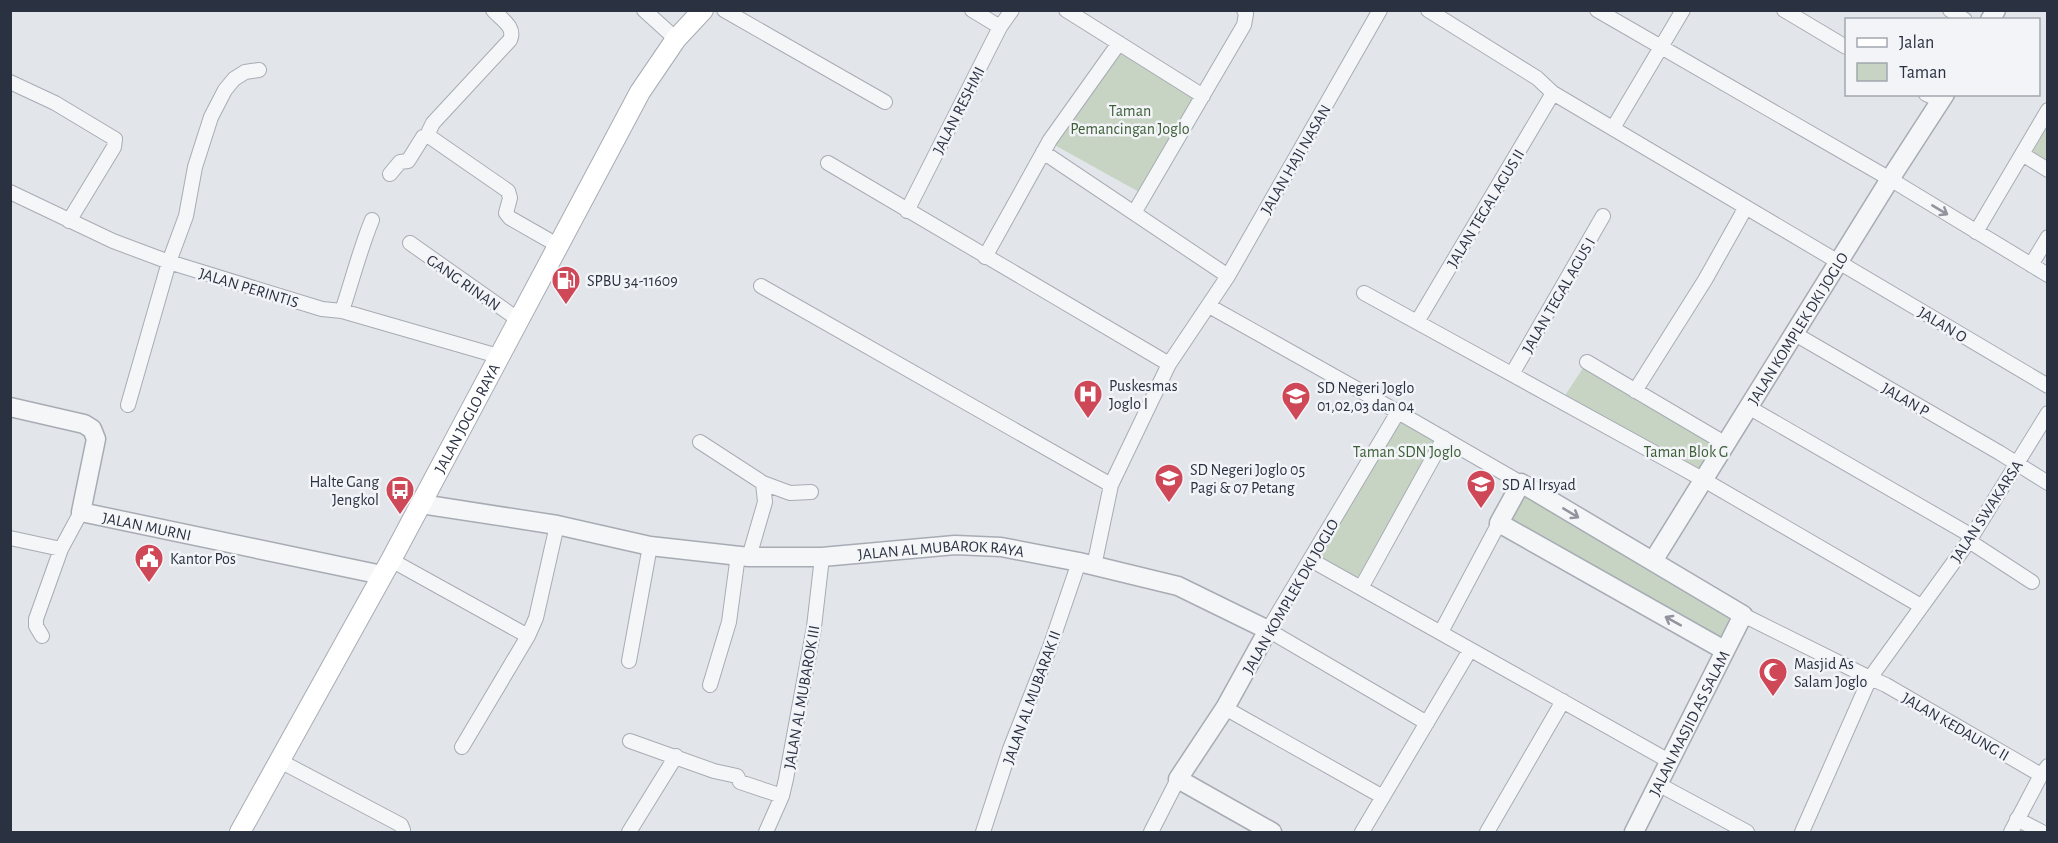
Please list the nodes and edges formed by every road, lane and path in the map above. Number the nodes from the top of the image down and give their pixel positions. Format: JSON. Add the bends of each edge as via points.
{"nodes":[{"id":1,"x":493,"y":10,"type":"edge"},
{"id":2,"x":644,"y":10,"type":"edge"},
{"id":3,"x":703,"y":10,"type":"edge"},
{"id":4,"x":724,"y":10,"type":"edge"},
{"id":5,"x":972,"y":10,"type":"edge"},
{"id":6,"x":1012,"y":10,"type":"edge"},
{"id":7,"x":1066,"y":10,"type":"edge"},
{"id":8,"x":1244,"y":10,"type":"edge"},
{"id":9,"x":1380,"y":10,"type":"edge"},
{"id":10,"x":1428,"y":10,"type":"edge"},
{"id":11,"x":1597,"y":10,"type":"edge"},
{"id":12,"x":1683,"y":10,"type":"edge"},
{"id":13,"x":1784,"y":10,"type":"edge"},
{"id":14,"x":1000,"y":27,"type":"junction"},
{"id":15,"x":676,"y":39,"type":"junction"},
{"id":16,"x":1119,"y":43,"type":"junction"},
{"id":17,"x":1660,"y":46,"type":"junction"},
{"id":18,"x":1845,"y":46,"type":"edge"},
{"id":19,"x":259,"y":70,"type":"dead end"},
{"id":20,"x":10,"y":82,"type":"edge"},
{"id":21,"x":1553,"y":93,"type":"junction"},
{"id":22,"x":1203,"y":96,"type":"junction"},
{"id":23,"x":1938,"y":97,"type":"edge"},
{"id":24,"x":885,"y":102,"type":"dead end"},
{"id":25,"x":2048,"y":110,"type":"edge"},
{"id":26,"x":1613,"y":128,"type":"junction"},
{"id":27,"x":430,"y":137,"type":"junction"},
{"id":28,"x":1043,"y":152,"type":"junction"},
{"id":29,"x":2022,"y":154,"type":"junction"},
{"id":30,"x":828,"y":163,"type":"dead end"},
{"id":31,"x":2048,"y":170,"type":"edge"},
{"id":32,"x":390,"y":174,"type":"dead end"},
{"id":33,"x":1890,"y":179,"type":"junction"},
{"id":34,"x":10,"y":192,"type":"edge"},
{"id":35,"x":1746,"y":207,"type":"junction"},
{"id":36,"x":907,"y":211,"type":"junction"},
{"id":37,"x":1134,"y":213,"type":"junction"},
{"id":38,"x":1603,"y":216,"type":"dead end"},
{"id":39,"x":372,"y":219,"type":"dead end"},
{"id":40,"x":69,"y":221,"type":"junction"},
{"id":41,"x":1976,"y":232,"type":"junction"},
{"id":42,"x":2048,"y":237,"type":"edge"},
{"id":43,"x":410,"y":243,"type":"dead end"},
{"id":44,"x":559,"y":246,"type":"junction"},
{"id":45,"x":985,"y":257,"type":"junction"},
{"id":46,"x":169,"y":262,"type":"junction"},
{"id":47,"x":1839,"y":263,"type":"junction"},
{"id":48,"x":2031,"y":265,"type":"junction"},
{"id":49,"x":2048,"y":275,"type":"edge"},
{"id":50,"x":1228,"y":276,"type":"junction"},
{"id":51,"x":761,"y":286,"type":"dead end"},
{"id":52,"x":1364,"y":293,"type":"dead end"},
{"id":53,"x":1209,"y":306,"type":"junction"},
{"id":54,"x":342,"y":311,"type":"junction"},
{"id":55,"x":519,"y":320,"type":"junction"},
{"id":56,"x":1417,"y":322,"type":"junction"},
{"id":57,"x":1795,"y":334,"type":"junction"},
{"id":58,"x":498,"y":356,"type":"junction"},
{"id":59,"x":1587,"y":362,"type":"dead end"},
{"id":60,"x":1169,"y":364,"type":"junction"},
{"id":61,"x":1512,"y":374,"type":"junction"},
{"id":62,"x":2048,"y":386,"type":"edge"},
{"id":63,"x":1635,"y":391,"type":"junction"},
{"id":64,"x":128,"y":405,"type":"dead end"},
{"id":65,"x":10,"y":406,"type":"edge"},
{"id":66,"x":1750,"y":408,"type":"junction"},
{"id":67,"x":1398,"y":412,"type":"junction"},
{"id":68,"x":2048,"y":413,"type":"edge"},
{"id":69,"x":1444,"y":438,"type":"junction"},
{"id":70,"x":700,"y":442,"type":"dead end"},
{"id":71,"x":1725,"y":444,"type":"junction"},
{"id":72,"x":2017,"y":463,"type":"junction"},
{"id":73,"x":1704,"y":480,"type":"junction"},
{"id":74,"x":763,"y":483,"type":"junction"},
{"id":75,"x":1521,"y":483,"type":"junction"},
{"id":76,"x":2048,"y":483,"type":"edge"},
{"id":77,"x":1110,"y":485,"type":"junction"},
{"id":78,"x":811,"y":492,"type":"dead end"},
{"id":79,"x":421,"y":504,"type":"junction"},
{"id":80,"x":81,"y":512,"type":"junction"},
{"id":81,"x":1499,"y":523,"type":"junction"},
{"id":82,"x":557,"y":525,"type":"junction"},
{"id":83,"x":10,"y":538,"type":"edge"},
{"id":84,"x":1970,"y":538,"type":"junction"},
{"id":85,"x":651,"y":546,"type":"junction"},
{"id":86,"x":61,"y":549,"type":"junction"},
{"id":87,"x":743,"y":556,"type":"junction"},
{"id":88,"x":822,"y":557,"type":"junction"},
{"id":89,"x":1311,"y":560,"type":"junction"},
{"id":90,"x":1653,"y":561,"type":"junction"},
{"id":91,"x":1087,"y":564,"type":"junction"},
{"id":92,"x":387,"y":568,"type":"junction"},
{"id":93,"x":2032,"y":582,"type":"dead end"},
{"id":94,"x":1361,"y":588,"type":"junction"},
{"id":95,"x":1921,"y":606,"type":"junction"},
{"id":96,"x":1743,"y":615,"type":"junction"},
{"id":97,"x":1268,"y":630,"type":"junction"},
{"id":98,"x":1441,"y":632,"type":"junction"},
{"id":99,"x":42,"y":636,"type":"dead end"},
{"id":100,"x":528,"y":636,"type":"junction"},
{"id":101,"x":1470,"y":650,"type":"junction"},
{"id":102,"x":1725,"y":650,"type":"junction"},
{"id":103,"x":628,"y":661,"type":"dead end"},
{"id":104,"x":1870,"y":678,"type":"junction"},
{"id":105,"x":710,"y":685,"type":"dead end"},
{"id":106,"x":1563,"y":701,"type":"junction"},
{"id":107,"x":1225,"y":708,"type":"junction"},
{"id":108,"x":1427,"y":723,"type":"junction"},
{"id":109,"x":630,"y":741,"type":"dead end"},
{"id":110,"x":462,"y":747,"type":"dead end"},
{"id":111,"x":676,"y":756,"type":"junction"},
{"id":112,"x":280,"y":761,"type":"junction"},
{"id":113,"x":1669,"y":761,"type":"junction"},
{"id":114,"x":2044,"y":770,"type":"edge"},
{"id":115,"x":1178,"y":779,"type":"junction"},
{"id":116,"x":1658,"y":784,"type":"junction"},
{"id":117,"x":782,"y":796,"type":"junction"},
{"id":118,"x":1383,"y":797,"type":"junction"},
{"id":119,"x":2017,"y":819,"type":"junction"},
{"id":120,"x":240,"y":832,"type":"edge"},
{"id":121,"x":403,"y":832,"type":"edge"},
{"id":122,"x":629,"y":832,"type":"edge"},
{"id":123,"x":766,"y":832,"type":"edge"},
{"id":124,"x":983,"y":832,"type":"edge"},
{"id":125,"x":1150,"y":832,"type":"edge"},
{"id":126,"x":1272,"y":832,"type":"edge"},
{"id":127,"x":1362,"y":832,"type":"edge"},
{"id":128,"x":1487,"y":832,"type":"edge"},
{"id":129,"x":1634,"y":832,"type":"edge"},
{"id":130,"x":1747,"y":832,"type":"edge"},
{"id":131,"x":1802,"y":832,"type":"edge"},
{"id":132,"x":2011,"y":832,"type":"edge"},
{"id":133,"x":2042,"y":832,"type":"edge"}],
"edges":[{"from":1,"to":27,"type":"street","via":[[513,34],[433,123]]},
{"from":2,"to":15,"type":"street"},
{"from":3,"to":15,"type":"main road","name":"JALAN JOGLO RAYA"},
{"from":4,"to":24,"type":"street"},
{"from":5,"to":14,"type":"street"},
{"from":6,"to":14,"type":"street","name":"JALAN RESHMI"},
{"from":7,"to":16,"type":"street"},
{"from":8,"to":22,"type":"street","via":[[1244,25]]},
{"from":9,"to":50,"type":"street","name":"JALAN HAJI NASAN"},
{"from":10,"to":21,"type":"street","name":"JALAN O","via":[[1537,78]]},
{"from":11,"to":17,"type":"street"},
{"from":12,"to":17,"type":"street"},
{"from":13,"to":18,"type":"street"},
{"from":14,"to":36,"type":"street","name":"JALAN RESHMI"},
{"from":15,"to":44,"type":"main road","name":"JALAN JOGLO RAYA","via":[[639,92]]},
{"from":16,"to":22,"type":"street"},
{"from":16,"to":28,"type":"street"},
{"from":17,"to":26,"type":"street"},
{"from":17,"to":33,"type":"street"},
{"from":19,"to":46,"type":"street","via":[[234,79],[212,117],[195,167],[186,216]]},
{"from":20,"to":40,"type":"street","via":[[116,139]]},
{"from":21,"to":26,"type":"street","name":"JALAN O"},
{"from":21,"to":56,"type":"street","name":"JALAN TEGAL AGUS II"},
{"from":22,"to":37,"type":"street"},
{"from":23,"to":33,"type":"street","name":"JALAN KOMPLEK DKI JOGLO"},
{"from":25,"to":29,"type":"street"},
{"from":26,"to":35,"type":"street","name":"JALAN O"},
{"from":27,"to":32,"type":"street","via":[[423,137],[408,161],[400,162]]},
{"from":27,"to":44,"type":"street","via":[[508,191],[506,213],[510,218]]},
{"from":28,"to":37,"type":"street"},
{"from":28,"to":45,"type":"street"},
{"from":29,"to":31,"type":"street"},
{"from":29,"to":41,"type":"street"},
{"from":30,"to":36,"type":"street"},
{"from":33,"to":41,"type":"street","one_way":true},
{"from":33,"to":47,"type":"street","name":"JALAN KOMPLEK DKI JOGLO"},
{"from":34,"to":40,"type":"street","name":"JALAN PERINTIS"},
{"from":35,"to":47,"type":"street","name":"JALAN O"},
{"from":35,"to":63,"type":"street"},
{"from":36,"to":45,"type":"street"},
{"from":37,"to":50,"type":"street"},
{"from":38,"to":61,"type":"street","name":"JALAN TEGAL AGUS I"},
{"from":39,"to":54,"type":"street"},
{"from":40,"to":46,"type":"street","name":"JALAN PERINTIS"},
{"from":41,"to":48,"type":"street"},
{"from":42,"to":48,"type":"street"},
{"from":43,"to":55,"type":"street","name":"GANG RINAN"},
{"from":44,"to":55,"type":"main road","name":"JALAN JOGLO RAYA"},
{"from":45,"to":60,"type":"street"},
{"from":46,"to":54,"type":"street","name":"JALAN PERINTIS","via":[[322,309]]},
{"from":46,"to":64,"type":"street"},
{"from":47,"to":57,"type":"street","name":"JALAN KOMPLEK DKI JOGLO"},
{"from":47,"to":62,"type":"street","name":"JALAN O"},
{"from":48,"to":49,"type":"street"},
{"from":50,"to":53,"type":"street","name":"JALAN HAJI NASAN"},
{"from":51,"to":77,"type":"street"},
{"from":52,"to":56,"type":"street"},
{"from":53,"to":60,"type":"street","name":"JALAN HAJI NASAN"},
{"from":53,"to":67,"type":"street"},
{"from":54,"to":58,"type":"street","name":"JALAN PERINTIS"},
{"from":55,"to":58,"type":"main road","name":"JALAN JOGLO RAYA"},
{"from":56,"to":61,"type":"street"},
{"from":57,"to":66,"type":"street","name":"JALAN KOMPLEK DKI JOGLO"},
{"from":57,"to":72,"type":"street","name":"JALAN P"},
{"from":58,"to":79,"type":"main road","name":"JALAN JOGLO RAYA"},
{"from":59,"to":63,"type":"street"},
{"from":60,"to":77,"type":"street","name":"JALAN HAJI NASAN"},
{"from":61,"to":73,"type":"street"},
{"from":63,"to":71,"type":"street"},
{"from":65,"to":80,"type":"street","name":"JALAN MURNI","via":[[92,429],[96,439]]},
{"from":66,"to":71,"type":"street","name":"JALAN KOMPLEK DKI JOGLO"},
{"from":66,"to":84,"type":"street"},
{"from":67,"to":69,"type":"street"},
{"from":67,"to":89,"type":"street","name":"JALAN KOMPLEK DKI JOGLO"},
{"from":68,"to":72,"type":"street","name":"JALAN SWAKARSA"},
{"from":69,"to":75,"type":"street"},
{"from":69,"to":94,"type":"street"},
{"from":70,"to":74,"type":"street"},
{"from":71,"to":73,"type":"street","name":"JALAN KOMPLEK DKI JOGLO"},
{"from":72,"to":76,"type":"street","name":"JALAN P"},
{"from":72,"to":84,"type":"street","name":"JALAN SWAKARSA"},
{"from":73,"to":90,"type":"street","name":"JALAN KOMPLEK DKI JOGLO"},
{"from":73,"to":95,"type":"street"},
{"from":74,"to":78,"type":"street","via":[[790,493]]},
{"from":74,"to":87,"type":"street","via":[[765,502]]},
{"from":75,"to":81,"type":"street"},
{"from":75,"to":90,"type":"street","one_way":true},
{"from":77,"to":91,"type":"street","name":"JALAN AL MUBARAK II"},
{"from":79,"to":82,"type":"street","name":"JALAN AL MUBAROK RAYA"},
{"from":79,"to":92,"type":"main road","name":"JALAN JOGLO RAYA"},
{"from":80,"to":86,"type":"street"},
{"from":80,"to":92,"type":"street","name":"JALAN MURNI"},
{"from":81,"to":98,"type":"street"},
{"from":102,"to":81,"type":"street","one_way":true},
{"from":82,"to":85,"type":"street","name":"JALAN AL MUBAROK RAYA"},
{"from":82,"to":100,"type":"street","via":[[536,618]]},
{"from":83,"to":86,"type":"street"},
{"from":84,"to":93,"type":"street"},
{"from":84,"to":95,"type":"street","name":"JALAN SWAKARSA"},
{"from":85,"to":87,"type":"street","name":"JALAN AL MUBAROK RAYA"},
{"from":85,"to":103,"type":"street"},
{"from":86,"to":99,"type":"street","via":[[36,619]]},
{"from":87,"to":88,"type":"street","name":"JALAN AL MUBAROK RAYA"},
{"from":87,"to":105,"type":"street"},
{"from":88,"to":91,"type":"street","name":"JALAN AL MUBAROK RAYA","via":[[955,545],[1001,547]]},
{"from":88,"to":117,"type":"street","name":"JALAN AL MUBAROK III","via":[[814,627]]},
{"from":89,"to":94,"type":"street"},
{"from":89,"to":97,"type":"street","name":"JALAN KOMPLEK DKI JOGLO"},
{"from":90,"to":96,"type":"street"},
{"from":91,"to":97,"type":"street","name":"JALAN AL MUBAROK RAYA","via":[[1178,586]]},
{"from":91,"to":124,"type":"street","name":"JALAN AL MUBARAK II","via":[[1010,749]]},
{"from":92,"to":100,"type":"street"},
{"from":92,"to":112,"type":"main road","name":"JALAN JOGLO RAYA"},
{"from":94,"to":98,"type":"street"},
{"from":95,"to":104,"type":"street","name":"JALAN SWAKARSA"},
{"from":96,"to":102,"type":"street","name":"JALAN MASJID AS SALAM"},
{"from":96,"to":104,"type":"street","name":"JALAN KEDAUNG II"},
{"from":97,"to":107,"type":"street","name":"JALAN KOMPLEK DKI JOGLO"},
{"from":97,"to":108,"type":"street","name":"JALAN AL MUBAROK RAYA"},
{"from":98,"to":101,"type":"street"},
{"from":100,"to":110,"type":"street"},
{"from":101,"to":106,"type":"street"},
{"from":101,"to":108,"type":"street"},
{"from":102,"to":113,"type":"street","name":"JALAN MASJID AS SALAM"},
{"from":104,"to":114,"type":"street","name":"JALAN KEDAUNG II"},
{"from":104,"to":131,"type":"street","name":"JALAN SWAKARSA"},
{"from":106,"to":113,"type":"street"},
{"from":106,"to":128,"type":"street"},
{"from":107,"to":115,"type":"street","name":"JALAN KOMPLEK DKI JOGLO"},
{"from":107,"to":118,"type":"street"},
{"from":108,"to":118,"type":"street"},
{"from":109,"to":111,"type":"street"},
{"from":111,"to":117,"type":"street"},
{"from":111,"to":122,"type":"street"},
{"from":112,"to":120,"type":"main road","name":"JALAN JOGLO RAYA"},
{"from":112,"to":121,"type":"street","via":[[400,825]]},
{"from":113,"to":116,"type":"street","name":"JALAN MASJID AS SALAM"},
{"from":114,"to":119,"type":"street"},
{"from":115,"to":125,"type":"street"},
{"from":115,"to":126,"type":"street"},
{"from":116,"to":129,"type":"street","name":"JALAN MASJID AS SALAM"},
{"from":116,"to":130,"type":"street"},
{"from":117,"to":123,"type":"street","name":"JALAN AL MUBAROK III"},
{"from":118,"to":127,"type":"street"},
{"from":119,"to":132,"type":"street"},
{"from":119,"to":133,"type":"street"}]}
